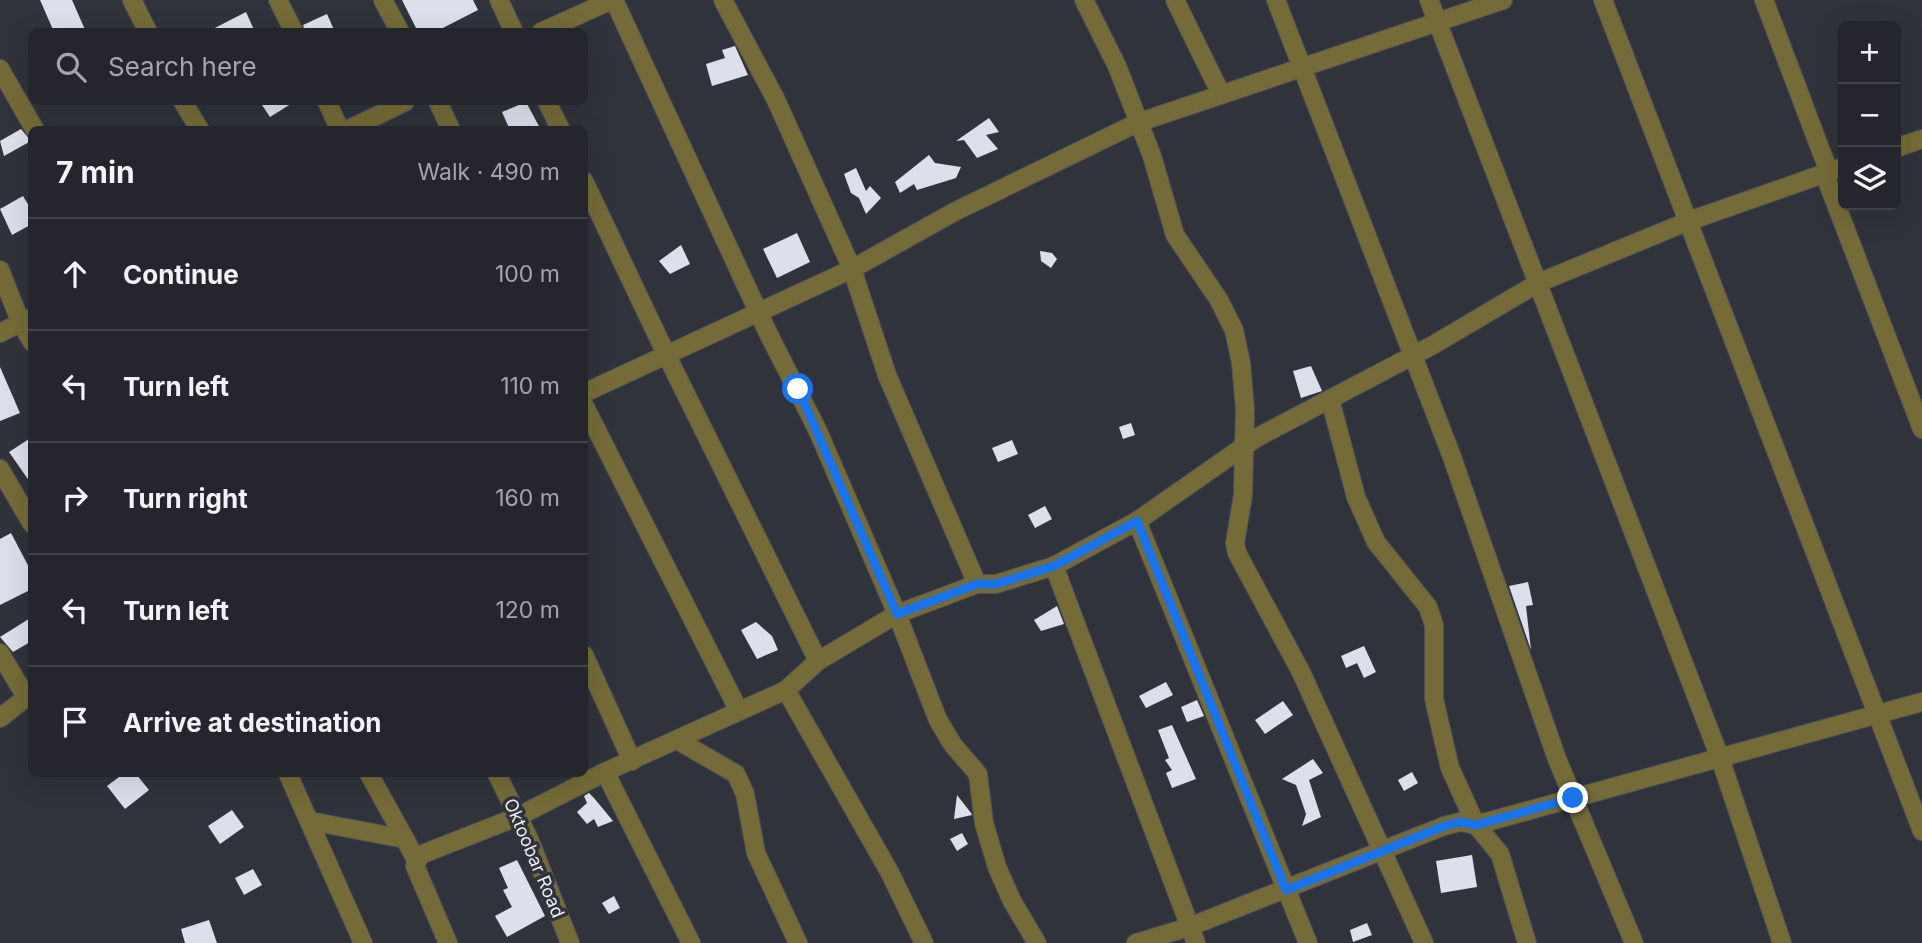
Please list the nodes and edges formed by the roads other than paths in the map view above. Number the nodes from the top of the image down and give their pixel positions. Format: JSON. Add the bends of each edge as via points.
{"nodes":[{"id":1,"x":132,"y":0,"type":"edge"},
{"id":2,"x":278,"y":0,"type":"edge"},
{"id":3,"x":383,"y":0,"type":"edge"},
{"id":4,"x":499,"y":0,"type":"edge"},
{"id":5,"x":613,"y":0,"type":"edge"},
{"id":6,"x":723,"y":0,"type":"edge"},
{"id":7,"x":1084,"y":0,"type":"edge"},
{"id":8,"x":1175,"y":0,"type":"edge"},
{"id":9,"x":1276,"y":0,"type":"edge"},
{"id":10,"x":1429,"y":0,"type":"edge"},
{"id":11,"x":1503,"y":0,"type":"edge"},
{"id":12,"x":1603,"y":0,"type":"edge"},
{"id":13,"x":1763,"y":0,"type":"edge"},
{"id":14,"x":1437,"y":22,"type":"junction"},
{"id":15,"x":146,"y":28,"type":"edge"},
{"id":16,"x":293,"y":28,"type":"edge"},
{"id":17,"x":398,"y":28,"type":"edge"},
{"id":18,"x":512,"y":28,"type":"edge"},
{"id":19,"x":550,"y":28,"type":"edge"},
{"id":20,"x":1301,"y":66,"type":"junction"},
{"id":21,"x":0,"y":69,"type":"edge"},
{"id":22,"x":1221,"y":94,"type":"junction"},
{"id":23,"x":185,"y":105,"type":"edge"},
{"id":24,"x":328,"y":105,"type":"edge"},
{"id":25,"x":399,"y":105,"type":"edge"},
{"id":26,"x":439,"y":105,"type":"edge"},
{"id":27,"x":549,"y":105,"type":"edge"},
{"id":28,"x":1137,"y":123,"type":"junction"},
{"id":29,"x":33,"y":126,"type":"edge"},
{"id":30,"x":198,"y":126,"type":"edge"},
{"id":31,"x":338,"y":126,"type":"edge"},
{"id":32,"x":355,"y":126,"type":"edge"},
{"id":33,"x":449,"y":126,"type":"edge"},
{"id":34,"x":559,"y":126,"type":"edge"},
{"id":35,"x":1922,"y":139,"type":"edge"},
{"id":36,"x":1899,"y":147,"type":"edge"},
{"id":37,"x":1832,"y":171,"type":"edge"},
{"id":38,"x":588,"y":189,"type":"edge"},
{"id":39,"x":1689,"y":221,"type":"junction"},
{"id":40,"x":852,"y":269,"type":"junction"},
{"id":41,"x":0,"y":270,"type":"edge"},
{"id":42,"x":1538,"y":283,"type":"junction"},
{"id":43,"x":760,"y":312,"type":"junction"},
{"id":44,"x":26,"y":320,"type":"edge"},
{"id":45,"x":0,"y":333,"type":"edge"},
{"id":46,"x":666,"y":355,"type":"junction"},
{"id":47,"x":1413,"y":355,"type":"junction"},
{"id":48,"x":588,"y":391,"type":"edge"},
{"id":49,"x":1330,"y":399,"type":"junction"},
{"id":50,"x":588,"y":413,"type":"edge"},
{"id":51,"x":1922,"y":429,"type":"edge"},
{"id":52,"x":1244,"y":445,"type":"junction"},
{"id":53,"x":0,"y":468,"type":"edge"},
{"id":54,"x":28,"y":517,"type":"edge"},
{"id":55,"x":1137,"y":521,"type":"junction"},
{"id":56,"x":1054,"y":566,"type":"junction"},
{"id":57,"x":977,"y":584,"type":"junction"},
{"id":58,"x":897,"y":614,"type":"junction"},
{"id":59,"x":0,"y":653,"type":"edge"},
{"id":60,"x":818,"y":661,"type":"junction"},
{"id":61,"x":588,"y":664,"type":"edge"},
{"id":62,"x":786,"y":690,"type":"junction"},
{"id":63,"x":28,"y":694,"type":"edge"},
{"id":64,"x":28,"y":698,"type":"edge"},
{"id":65,"x":1922,"y":702,"type":"edge"},
{"id":66,"x":739,"y":711,"type":"junction"},
{"id":67,"x":1878,"y":714,"type":"junction"},
{"id":68,"x":0,"y":718,"type":"edge"},
{"id":69,"x":677,"y":740,"type":"junction"},
{"id":70,"x":1720,"y":758,"type":"junction"},
{"id":71,"x":632,"y":761,"type":"junction"},
{"id":72,"x":605,"y":772,"type":"junction"},
{"id":73,"x":289,"y":777,"type":"edge"},
{"id":74,"x":371,"y":777,"type":"edge"},
{"id":75,"x":497,"y":777,"type":"edge"},
{"id":76,"x":1573,"y":798,"type":"junction"},
{"id":77,"x":517,"y":817,"type":"junction"},
{"id":78,"x":310,"y":821,"type":"junction"},
{"id":79,"x":1476,"y":825,"type":"junction"},
{"id":80,"x":1922,"y":831,"type":"edge"},
{"id":81,"x":405,"y":839,"type":"junction"},
{"id":82,"x":1383,"y":853,"type":"junction"},
{"id":83,"x":416,"y":860,"type":"junction"},
{"id":84,"x":1286,"y":890,"type":"junction"},
{"id":85,"x":1193,"y":935,"type":"edge"},
{"id":86,"x":363,"y":943,"type":"edge"},
{"id":87,"x":448,"y":943,"type":"edge"},
{"id":88,"x":570,"y":943,"type":"edge"},
{"id":89,"x":691,"y":943,"type":"edge"},
{"id":90,"x":798,"y":943,"type":"edge"},
{"id":91,"x":924,"y":943,"type":"edge"},
{"id":92,"x":1037,"y":943,"type":"edge"},
{"id":93,"x":1136,"y":943,"type":"edge"},
{"id":94,"x":1308,"y":943,"type":"edge"},
{"id":95,"x":1424,"y":943,"type":"edge"},
{"id":96,"x":1527,"y":943,"type":"edge"},
{"id":97,"x":1634,"y":943,"type":"edge"},
{"id":98,"x":1782,"y":943,"type":"edge"}],
"edges":[{"from":1,"to":15,"type":"street"},
{"from":2,"to":16,"type":"street"},
{"from":3,"to":17,"type":"street"},
{"from":4,"to":18,"type":"street"},
{"from":5,"to":19,"type":"street"},
{"from":5,"to":43,"type":"street"},
{"from":6,"to":40,"type":"street","via":[[776,100]]},
{"from":7,"to":28,"type":"street","via":[[1117,66]]},
{"from":8,"to":22,"type":"street"},
{"from":9,"to":20,"type":"street"},
{"from":10,"to":14,"type":"street"},
{"from":11,"to":14,"type":"street"},
{"from":12,"to":39,"type":"street"},
{"from":13,"to":37,"type":"street"},
{"from":14,"to":20,"type":"street"},
{"from":14,"to":42,"type":"street"},
{"from":20,"to":22,"type":"street"},
{"from":20,"to":47,"type":"street"},
{"from":21,"to":29,"type":"street"},
{"from":22,"to":28,"type":"street"},
{"from":23,"to":30,"type":"street"},
{"from":24,"to":31,"type":"street"},
{"from":25,"to":32,"type":"street"},
{"from":26,"to":33,"type":"street"},
{"from":27,"to":34,"type":"street"},
{"from":28,"to":40,"type":"street","via":[[954,212]]},
{"from":28,"to":52,"type":"street","via":[[1153,156],[1175,235],[1234,330],[1242,374]]},
{"from":35,"to":36,"type":"street"},
{"from":37,"to":39,"type":"street"},
{"from":37,"to":51,"type":"street"},
{"from":38,"to":46,"type":"street"},
{"from":39,"to":42,"type":"street"},
{"from":39,"to":67,"type":"street"},
{"from":40,"to":43,"type":"street"},
{"from":40,"to":57,"type":"street","via":[[887,375]]},
{"from":41,"to":44,"type":"street"},
{"from":42,"to":47,"type":"street"},
{"from":42,"to":70,"type":"street"},
{"from":43,"to":46,"type":"street"},
{"from":43,"to":58,"type":"street","via":[[817,429]]},
{"from":44,"to":45,"type":"street"},
{"from":46,"to":48,"type":"street"},
{"from":46,"to":60,"type":"street"},
{"from":47,"to":49,"type":"street"},
{"from":47,"to":76,"type":"street"},
{"from":49,"to":52,"type":"street"},
{"from":49,"to":79,"type":"street","via":[[1356,497],[1376,542],[1428,607],[1434,625],[1434,699],[1450,768]]},
{"from":50,"to":66,"type":"street"},
{"from":52,"to":55,"type":"street"},
{"from":52,"to":82,"type":"street","via":[[1237,553],[1301,672]]},
{"from":53,"to":54,"type":"street"},
{"from":55,"to":56,"type":"street"},
{"from":55,"to":84,"type":"street"},
{"from":56,"to":57,"type":"street","via":[[996,584]]},
{"from":56,"to":85,"type":"street"},
{"from":57,"to":58,"type":"street"},
{"from":58,"to":60,"type":"street"},
{"from":58,"to":92,"type":"street","via":[[938,720],[978,774],[984,823],[997,867]]},
{"from":59,"to":63,"type":"street"},
{"from":60,"to":62,"type":"street"},
{"from":61,"to":71,"type":"street"},
{"from":62,"to":66,"type":"street"},
{"from":62,"to":91,"type":"street","via":[[890,873]]},
{"from":64,"to":68,"type":"street"},
{"from":65,"to":67,"type":"street"},
{"from":66,"to":69,"type":"street"},
{"from":67,"to":70,"type":"street"},
{"from":67,"to":80,"type":"street"},
{"from":69,"to":71,"type":"street"},
{"from":69,"to":90,"type":"street","via":[[736,774],[745,794],[756,853]]},
{"from":70,"to":76,"type":"street"},
{"from":70,"to":98,"type":"street"},
{"from":71,"to":72,"type":"street"},
{"from":72,"to":77,"type":"street"},
{"from":72,"to":89,"type":"street"},
{"from":73,"to":78,"type":"street"},
{"from":74,"to":81,"type":"street"},
{"from":75,"to":77,"type":"street","name":"Oktoobar Road"},
{"from":76,"to":79,"type":"street"},
{"from":76,"to":97,"type":"street"},
{"from":77,"to":83,"type":"street","via":[[428,851]]},
{"from":77,"to":88,"type":"street","name":"Oktoobar Road"},
{"from":78,"to":81,"type":"street"},
{"from":78,"to":86,"type":"street"},
{"from":79,"to":82,"type":"street","via":[[1444,826]]},
{"from":79,"to":96,"type":"street","via":[[1500,853]]},
{"from":81,"to":83,"type":"street"},
{"from":82,"to":84,"type":"street"},
{"from":82,"to":95,"type":"street"},
{"from":83,"to":87,"type":"street","via":[[424,892]]},
{"from":84,"to":85,"type":"street"},
{"from":84,"to":94,"type":"street"},
{"from":85,"to":93,"type":"street"}]}
